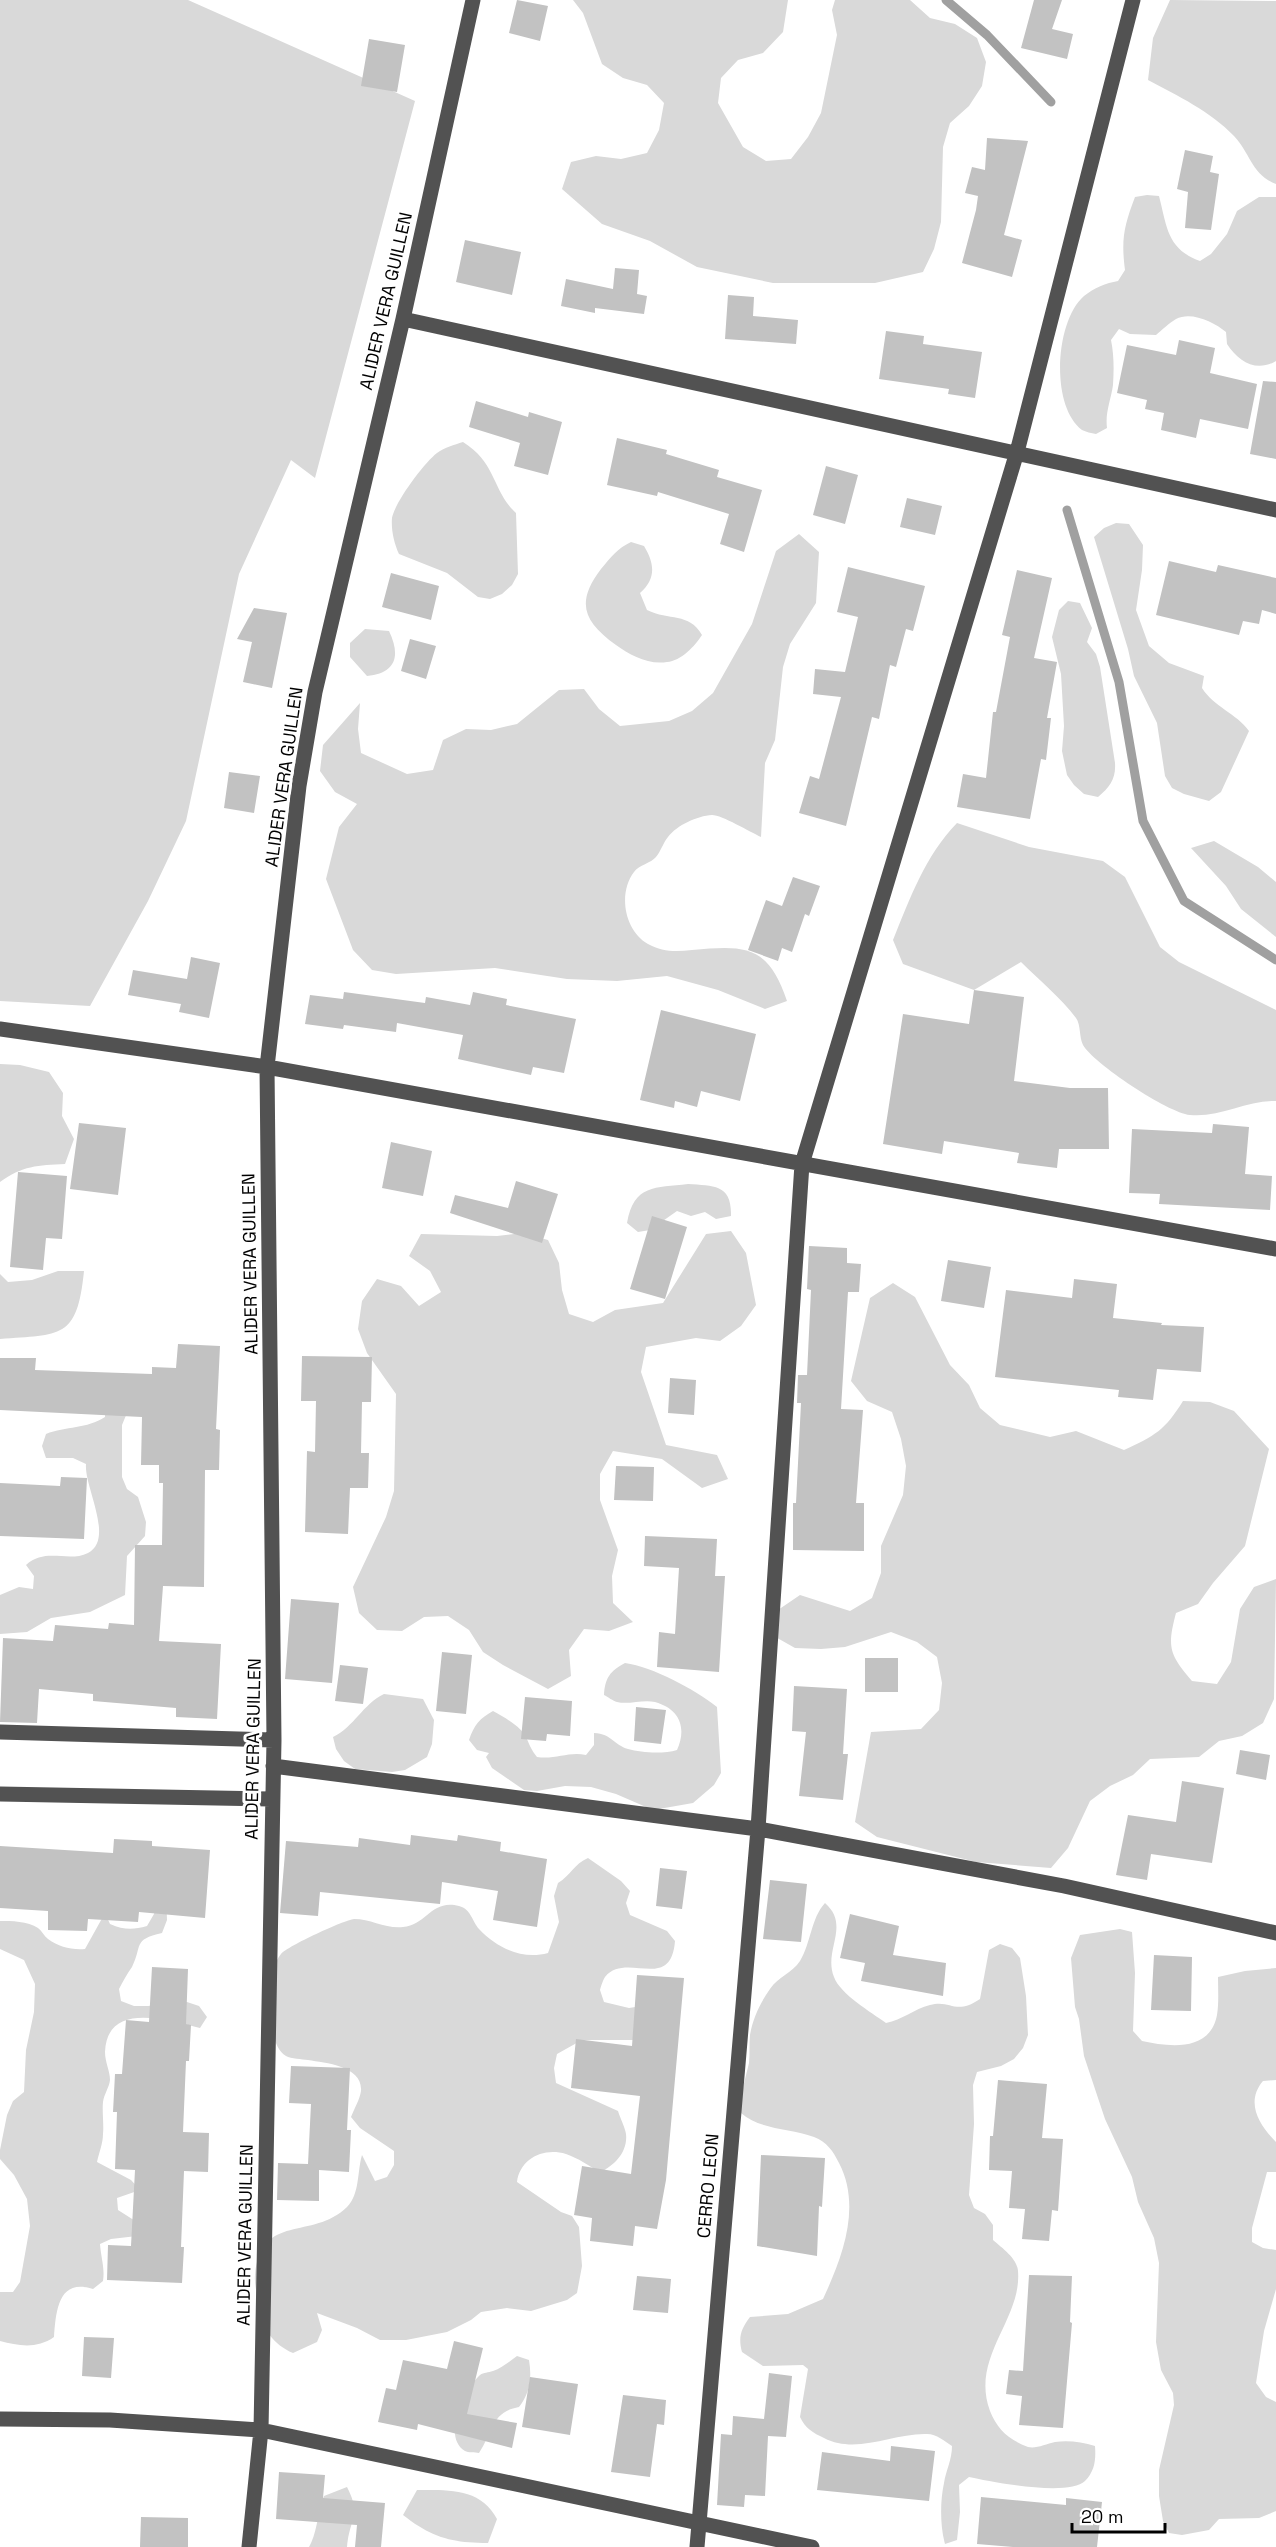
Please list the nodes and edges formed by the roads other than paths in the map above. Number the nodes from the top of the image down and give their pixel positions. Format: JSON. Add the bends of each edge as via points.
{"nodes":[{"id":1,"x":473,"y":0,"type":"edge"},
{"id":2,"x":1133,"y":0,"type":"edge"},
{"id":3,"x":403,"y":319,"type":"junction"},
{"id":4,"x":1017,"y":452,"type":"junction"},
{"id":5,"x":1276,"y":510,"type":"edge"},
{"id":6,"x":0,"y":1029,"type":"edge"},
{"id":7,"x":267,"y":1067,"type":"junction"},
{"id":8,"x":802,"y":1164,"type":"junction"},
{"id":9,"x":1276,"y":1249,"type":"edge"},
{"id":10,"x":0,"y":1732,"type":"edge"},
{"id":11,"x":274,"y":1740,"type":"junction"},
{"id":12,"x":273,"y":1766,"type":"junction"},
{"id":13,"x":0,"y":1794,"type":"edge"},
{"id":14,"x":272,"y":1799,"type":"junction"},
{"id":15,"x":758,"y":1829,"type":"junction"},
{"id":16,"x":1276,"y":1933,"type":"edge"},
{"id":17,"x":0,"y":2419,"type":"edge"},
{"id":18,"x":261,"y":2430,"type":"junction"},
{"id":19,"x":698,"y":2523,"type":"junction"},
{"id":20,"x":249,"y":2547,"type":"edge"},
{"id":21,"x":697,"y":2547,"type":"edge"},
{"id":22,"x":812,"y":2547,"type":"edge"}],
"edges":[{"from":1,"to":3,"type":"street","name":"ALIDER VERA GUILLEN"},
{"from":2,"to":4,"type":"street","name":"CERRO LEON"},
{"from":3,"to":4,"type":"street"},
{"from":3,"to":7,"type":"street","name":"ALIDER VERA GUILLEN","via":[[315,692],[299,786]]},
{"from":4,"to":5,"type":"street"},
{"from":4,"to":8,"type":"street","name":"CERRO LEON"},
{"from":6,"to":7,"type":"street"},
{"from":7,"to":8,"type":"street"},
{"from":7,"to":11,"type":"street","name":"ALIDER VERA GUILLEN"},
{"from":8,"to":9,"type":"street"},
{"from":8,"to":15,"type":"street","name":"CERRO LEON"},
{"from":10,"to":11,"type":"street"},
{"from":11,"to":12,"type":"street","name":"ALIDER VERA GUILLEN"},
{"from":12,"to":14,"type":"street","name":"ALIDER VERA GUILLEN"},
{"from":12,"to":15,"type":"street"},
{"from":13,"to":14,"type":"street"},
{"from":14,"to":18,"type":"street","name":"ALIDER VERA GUILLEN"},
{"from":15,"to":16,"type":"street","via":[[1064,1886]]},
{"from":15,"to":19,"type":"street","name":"CERRO LEON"},
{"from":17,"to":18,"type":"street","via":[[110,2420]]},
{"from":18,"to":19,"type":"street"},
{"from":18,"to":20,"type":"street","name":"ALIDER VERA GUILLEN"},
{"from":19,"to":21,"type":"street","name":"CERRO LEON"},
{"from":19,"to":22,"type":"street"}]}
